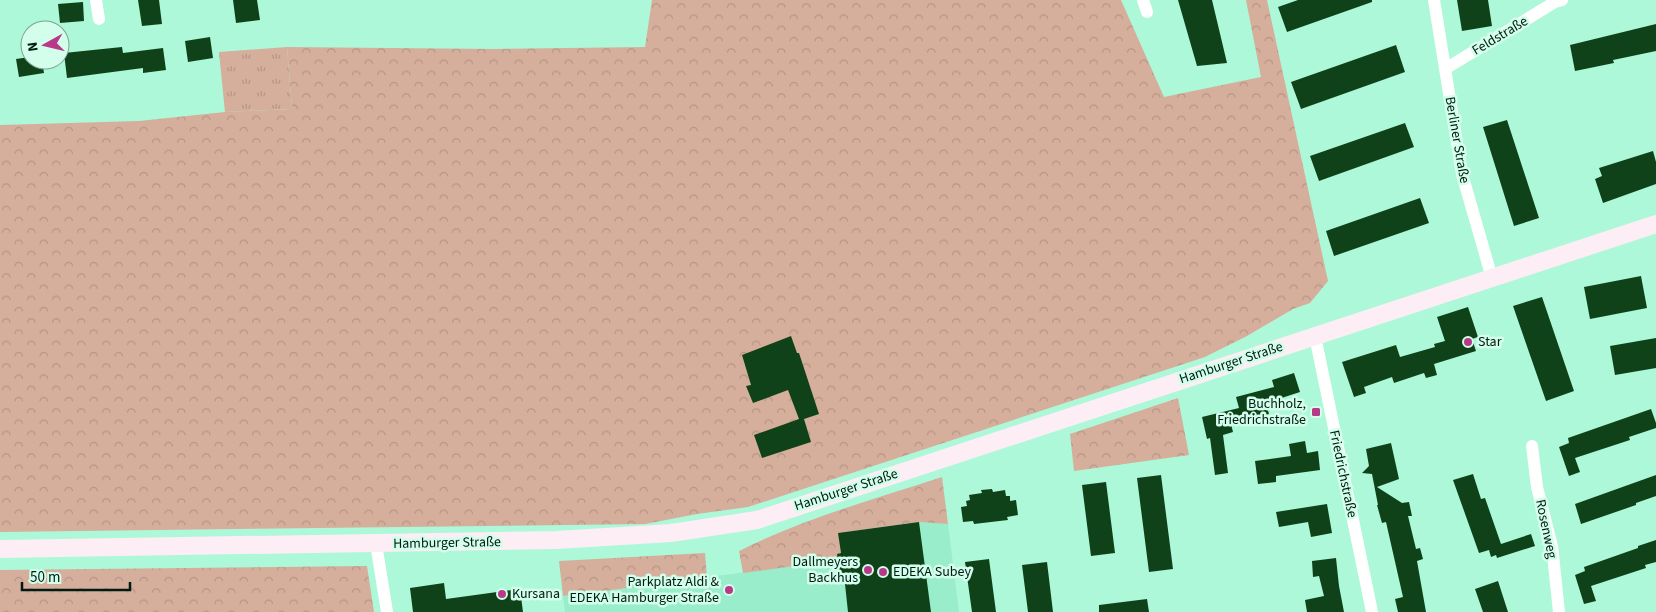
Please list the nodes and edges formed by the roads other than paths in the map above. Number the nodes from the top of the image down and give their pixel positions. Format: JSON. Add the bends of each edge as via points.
{"nodes":[{"id":1,"x":96,"y":0,"type":"edge"},
{"id":2,"x":1434,"y":0,"type":"edge"},
{"id":3,"x":1557,"y":1,"type":"edge"},
{"id":4,"x":99,"y":19,"type":"dead end"},
{"id":5,"x":1445,"y":69,"type":"junction"},
{"id":6,"x":1656,"y":224,"type":"edge"},
{"id":7,"x":1492,"y":278,"type":"junction"},
{"id":8,"x":1315,"y":336,"type":"junction"},
{"id":9,"x":1532,"y":446,"type":"dead end"},
{"id":10,"x":376,"y":544,"type":"junction"},
{"id":11,"x":0,"y":549,"type":"edge"},
{"id":12,"x":387,"y":612,"type":"edge"},
{"id":13,"x":1372,"y":612,"type":"edge"},
{"id":14,"x":1560,"y":612,"type":"edge"}],
"edges":[{"from":1,"to":4,"type":"street"},
{"from":2,"to":5,"type":"street","name":"Berliner Straße"},
{"from":3,"to":5,"type":"street","name":"Feldstraße"},
{"from":5,"to":7,"type":"street","name":"Berliner Straße","via":[[1462,174]]},
{"from":6,"to":7,"type":"main road","name":"Hamburger Straße"},
{"from":7,"to":8,"type":"main road","name":"Hamburger Straße"},
{"from":8,"to":10,"type":"main road","name":"Hamburger Straße","via":[[757,520],[670,533],[556,540]]},
{"from":8,"to":13,"type":"street","name":"Friedrichstraße"},
{"from":9,"to":14,"type":"street","name":"Rosenweg","via":[[1537,487],[1552,546]]},
{"from":10,"to":11,"type":"main road","name":"Hamburger Straße"},
{"from":10,"to":12,"type":"street"}]}
